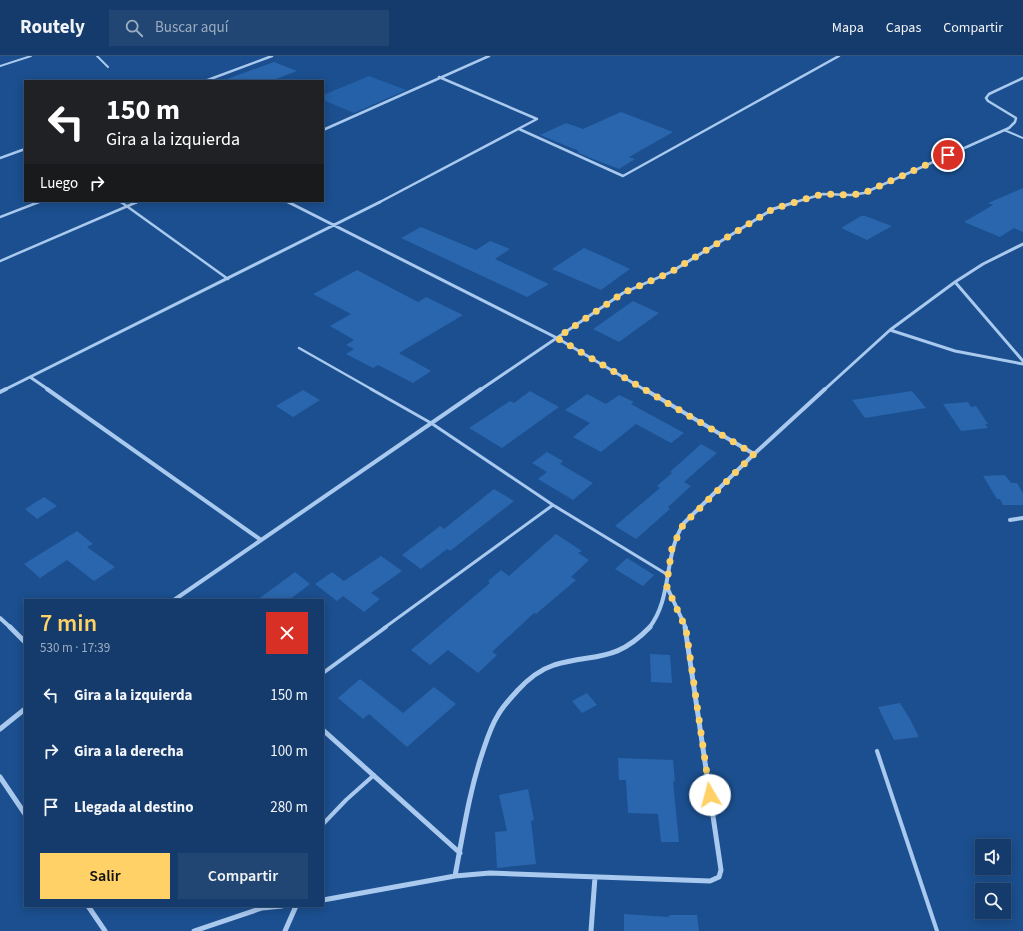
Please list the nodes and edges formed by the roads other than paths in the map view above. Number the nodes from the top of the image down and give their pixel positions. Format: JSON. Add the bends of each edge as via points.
{"nodes":[{"id":1,"x":31,"y":56,"type":"edge"},
{"id":2,"x":97,"y":56,"type":"edge"},
{"id":3,"x":272,"y":56,"type":"edge"},
{"id":4,"x":489,"y":56,"type":"edge"},
{"id":5,"x":840,"y":56,"type":"edge"},
{"id":6,"x":0,"y":66,"type":"edge"},
{"id":7,"x":108,"y":67,"type":"dead end"},
{"id":8,"x":439,"y":77,"type":"junction"},
{"id":9,"x":1023,"y":78,"type":"edge"},
{"id":10,"x":208,"y":80,"type":"edge"},
{"id":11,"x":519,"y":129,"type":"junction"},
{"id":12,"x":324,"y":130,"type":"edge"},
{"id":13,"x":1004,"y":130,"type":"junction"},
{"id":14,"x":1023,"y":138,"type":"edge"},
{"id":15,"x":24,"y":149,"type":"edge"},
{"id":16,"x":0,"y":158,"type":"edge"},
{"id":17,"x":39,"y":202,"type":"edge"},
{"id":18,"x":120,"y":202,"type":"edge"},
{"id":19,"x":138,"y":202,"type":"edge"},
{"id":20,"x":288,"y":202,"type":"edge"},
{"id":21,"x":127,"y":207,"type":"junction"},
{"id":22,"x":0,"y":217,"type":"edge"},
{"id":23,"x":337,"y":225,"type":"junction"},
{"id":24,"x":1023,"y":244,"type":"edge"},
{"id":25,"x":0,"y":261,"type":"edge"},
{"id":26,"x":228,"y":279,"type":"junction"},
{"id":27,"x":955,"y":282,"type":"junction"},
{"id":28,"x":890,"y":330,"type":"junction"},
{"id":29,"x":557,"y":338,"type":"junction"},
{"id":30,"x":299,"y":348,"type":"dead end"},
{"id":31,"x":1023,"y":363,"type":"edge"},
{"id":32,"x":30,"y":378,"type":"junction"},
{"id":33,"x":0,"y":392,"type":"edge"},
{"id":34,"x":431,"y":423,"type":"junction"},
{"id":35,"x":754,"y":454,"type":"junction"},
{"id":36,"x":553,"y":505,"type":"junction"},
{"id":37,"x":1023,"y":518,"type":"edge"},
{"id":38,"x":1010,"y":520,"type":"dead end"},
{"id":39,"x":261,"y":540,"type":"junction"},
{"id":40,"x":668,"y":575,"type":"junction"},
{"id":41,"x":667,"y":587,"type":"junction"},
{"id":42,"x":176,"y":599,"type":"edge"},
{"id":43,"x":0,"y":618,"type":"edge"},
{"id":44,"x":24,"y":641,"type":"edge"},
{"id":45,"x":324,"y":671,"type":"edge"},
{"id":46,"x":24,"y":710,"type":"edge"},
{"id":47,"x":0,"y":729,"type":"edge"},
{"id":48,"x":324,"y":731,"type":"edge"},
{"id":49,"x":877,"y":752,"type":"dead end"},
{"id":50,"x":374,"y":775,"type":"junction"},
{"id":51,"x":0,"y":777,"type":"edge"},
{"id":52,"x":24,"y":813,"type":"edge"},
{"id":53,"x":324,"y":823,"type":"edge"},
{"id":54,"x":460,"y":853,"type":"junction"},
{"id":55,"x":455,"y":876,"type":"junction"},
{"id":56,"x":595,"y":877,"type":"junction"},
{"id":57,"x":324,"y":900,"type":"edge"},
{"id":58,"x":89,"y":907,"type":"edge"},
{"id":59,"x":262,"y":907,"type":"edge"},
{"id":60,"x":296,"y":907,"type":"edge"},
{"id":61,"x":104,"y":931,"type":"edge"},
{"id":62,"x":194,"y":931,"type":"edge"},
{"id":63,"x":285,"y":931,"type":"edge"},
{"id":64,"x":591,"y":931,"type":"edge"},
{"id":65,"x":937,"y":931,"type":"edge"}],
"edges":[{"from":1,"to":6,"type":"lane"},
{"from":2,"to":7,"type":"lane"},
{"from":3,"to":10,"type":"street"},
{"from":4,"to":8,"type":"street"},
{"from":5,"to":11,"type":"street","via":[[623,176]]},
{"from":8,"to":11,"type":"street","via":[[537,119]]},
{"from":8,"to":12,"type":"street"},
{"from":9,"to":13,"type":"street","via":[[987,96],[988,101],[1016,118],[1013,125]]},
{"from":11,"to":23,"type":"street"},
{"from":13,"to":14,"type":"lane"},
{"from":13,"to":29,"type":"street","via":[[864,193],[822,194],[773,209],[671,272],[623,293]]},
{"from":15,"to":16,"type":"street"},
{"from":17,"to":22,"type":"lane"},
{"from":18,"to":21,"type":"lane"},
{"from":19,"to":21,"type":"lane"},
{"from":20,"to":23,"type":"street"},
{"from":21,"to":25,"type":"lane"},
{"from":21,"to":26,"type":"lane"},
{"from":23,"to":26,"type":"street"},
{"from":23,"to":29,"type":"street"},
{"from":24,"to":27,"type":"street","via":[[983,264]]},
{"from":26,"to":32,"type":"street"},
{"from":27,"to":28,"type":"street"},
{"from":27,"to":31,"type":"street"},
{"from":28,"to":31,"type":"street","via":[[964,354],[989,360]]},
{"from":28,"to":35,"type":"street"},
{"from":29,"to":34,"type":"street"},
{"from":29,"to":35,"type":"street"},
{"from":30,"to":34,"type":"lane"},
{"from":32,"to":33,"type":"street"},
{"from":32,"to":39,"type":"street"},
{"from":34,"to":36,"type":"lane"},
{"from":34,"to":39,"type":"street"},
{"from":35,"to":40,"type":"street","via":[[683,525],[672,548]]},
{"from":36,"to":40,"type":"lane"},
{"from":36,"to":45,"type":"lane"},
{"from":37,"to":38,"type":"street"},
{"from":39,"to":42,"type":"street"},
{"from":40,"to":41,"type":"street"},
{"from":41,"to":54,"type":"street","via":[[661,609],[651,627],[617,654],[553,666],[534,674],[508,700],[493,723],[471,789]]},
{"from":41,"to":56,"type":"street","via":[[686,629],[721,870],[719,877],[710,881]]},
{"from":43,"to":44,"type":"street"},
{"from":46,"to":47,"type":"street"},
{"from":48,"to":50,"type":"street"},
{"from":49,"to":65,"type":"lane"},
{"from":50,"to":53,"type":"lane"},
{"from":50,"to":54,"type":"street"},
{"from":51,"to":52,"type":"street"},
{"from":54,"to":55,"type":"street"},
{"from":55,"to":56,"type":"street","via":[[490,873]]},
{"from":55,"to":57,"type":"street"},
{"from":56,"to":64,"type":"street"},
{"from":58,"to":61,"type":"street"},
{"from":59,"to":62,"type":"street"},
{"from":60,"to":63,"type":"street"}]}
